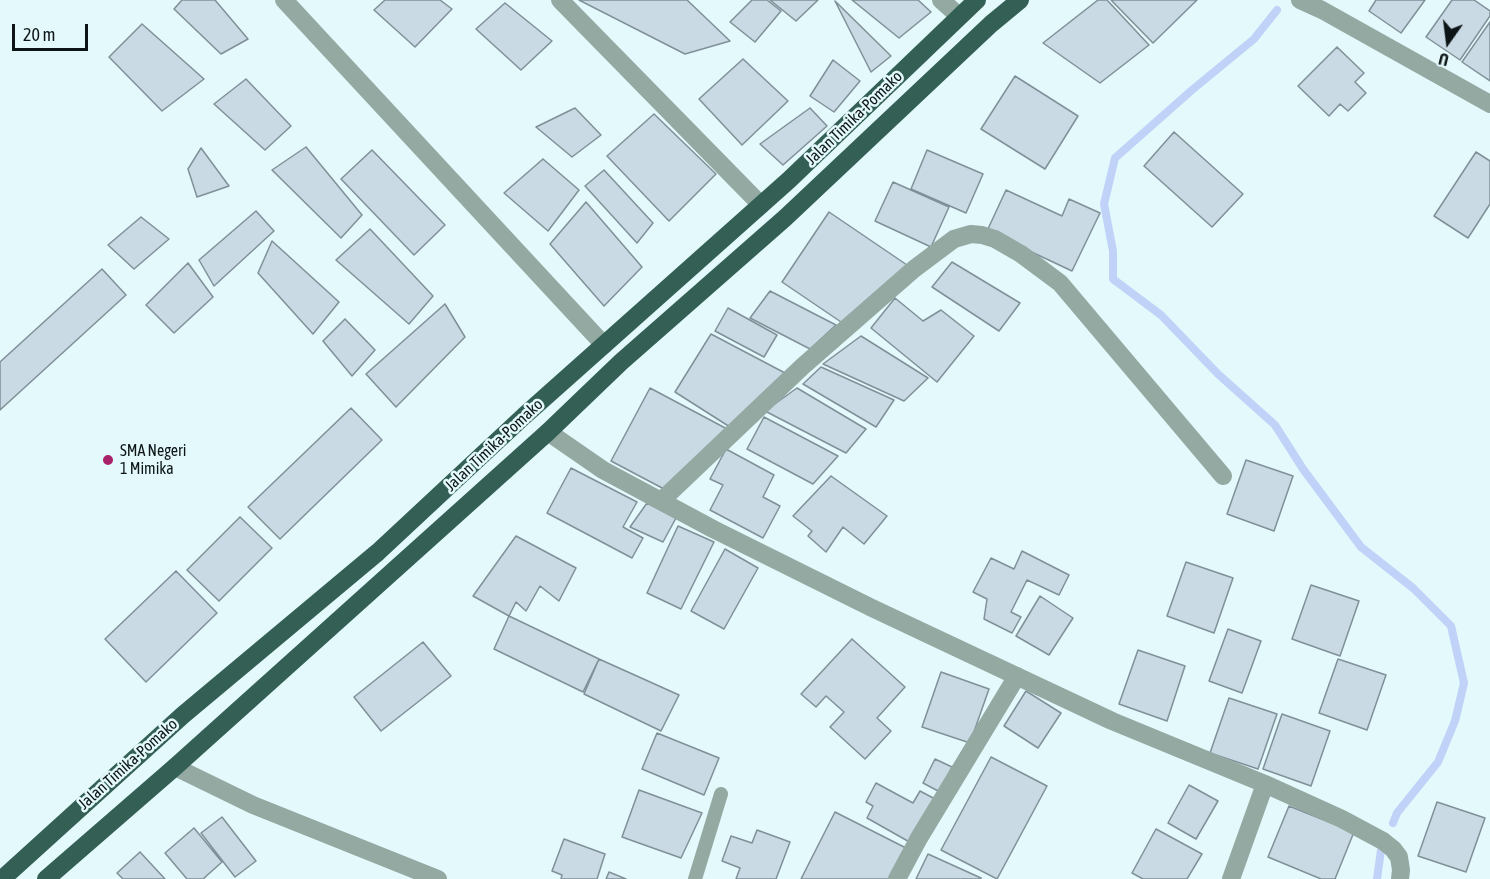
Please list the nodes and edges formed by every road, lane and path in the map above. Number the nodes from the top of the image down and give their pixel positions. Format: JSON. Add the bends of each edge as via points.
{"nodes":[{"id":1,"x":284,"y":0,"type":"edge"},
{"id":2,"x":560,"y":0,"type":"edge"},
{"id":3,"x":941,"y":0,"type":"edge"},
{"id":4,"x":977,"y":0,"type":"edge"},
{"id":5,"x":1020,"y":0,"type":"edge"},
{"id":6,"x":1300,"y":0,"type":"edge"},
{"id":7,"x":959,"y":16,"type":"junction"},
{"id":8,"x":1490,"y":104,"type":"edge"},
{"id":9,"x":761,"y":205,"type":"junction"},
{"id":10,"x":604,"y":345,"type":"junction"},
{"id":11,"x":548,"y":432,"type":"junction"},
{"id":12,"x":1223,"y":476,"type":"dead end"},
{"id":13,"x":662,"y":500,"type":"junction"},
{"id":14,"x":1017,"y":676,"type":"junction"},
{"id":15,"x":175,"y":767,"type":"junction"},
{"id":16,"x":1265,"y":784,"type":"junction"},
{"id":17,"x":721,"y":794,"type":"dead end"},
{"id":18,"x":2,"y":879,"type":"edge"},
{"id":19,"x":46,"y":879,"type":"edge"},
{"id":20,"x":438,"y":879,"type":"edge"},
{"id":21,"x":695,"y":879,"type":"edge"},
{"id":22,"x":897,"y":879,"type":"edge"},
{"id":23,"x":1231,"y":879,"type":"edge"},
{"id":24,"x":1400,"y":879,"type":"edge"}],
"edges":[{"from":1,"to":10,"type":"street"},
{"from":2,"to":9,"type":"street"},
{"from":3,"to":7,"type":"street"},
{"from":4,"to":7,"type":"highway","name":"Jalan Timika-Pomako"},
{"from":5,"to":11,"type":"highway","name":"Jalan Timika-Pomako"},
{"from":6,"to":8,"type":"street"},
{"from":7,"to":9,"type":"highway","name":"Jalan Timika-Pomako"},
{"from":9,"to":10,"type":"highway","name":"Jalan Timika-Pomako"},
{"from":10,"to":18,"type":"highway","name":"Jalan Timika-Pomako","via":[[378,552],[183,715]]},
{"from":11,"to":13,"type":"street","via":[[603,470]]},
{"from":11,"to":15,"type":"highway","name":"Jalan Timika-Pomako"},
{"from":12,"to":13,"type":"street","via":[[1060,283],[995,239],[971,234],[954,239],[914,269],[803,366]]},
{"from":13,"to":14,"type":"street","via":[[872,608]]},
{"from":14,"to":16,"type":"street","via":[[1112,721]]},
{"from":14,"to":22,"type":"street"},
{"from":15,"to":19,"type":"highway","name":"Jalan Timika-Pomako"},
{"from":15,"to":20,"type":"street","via":[[253,805]]},
{"from":16,"to":23,"type":"street"},
{"from":16,"to":24,"type":"street","via":[[1383,841],[1399,857]]},
{"from":17,"to":21,"type":"lane"}]}
